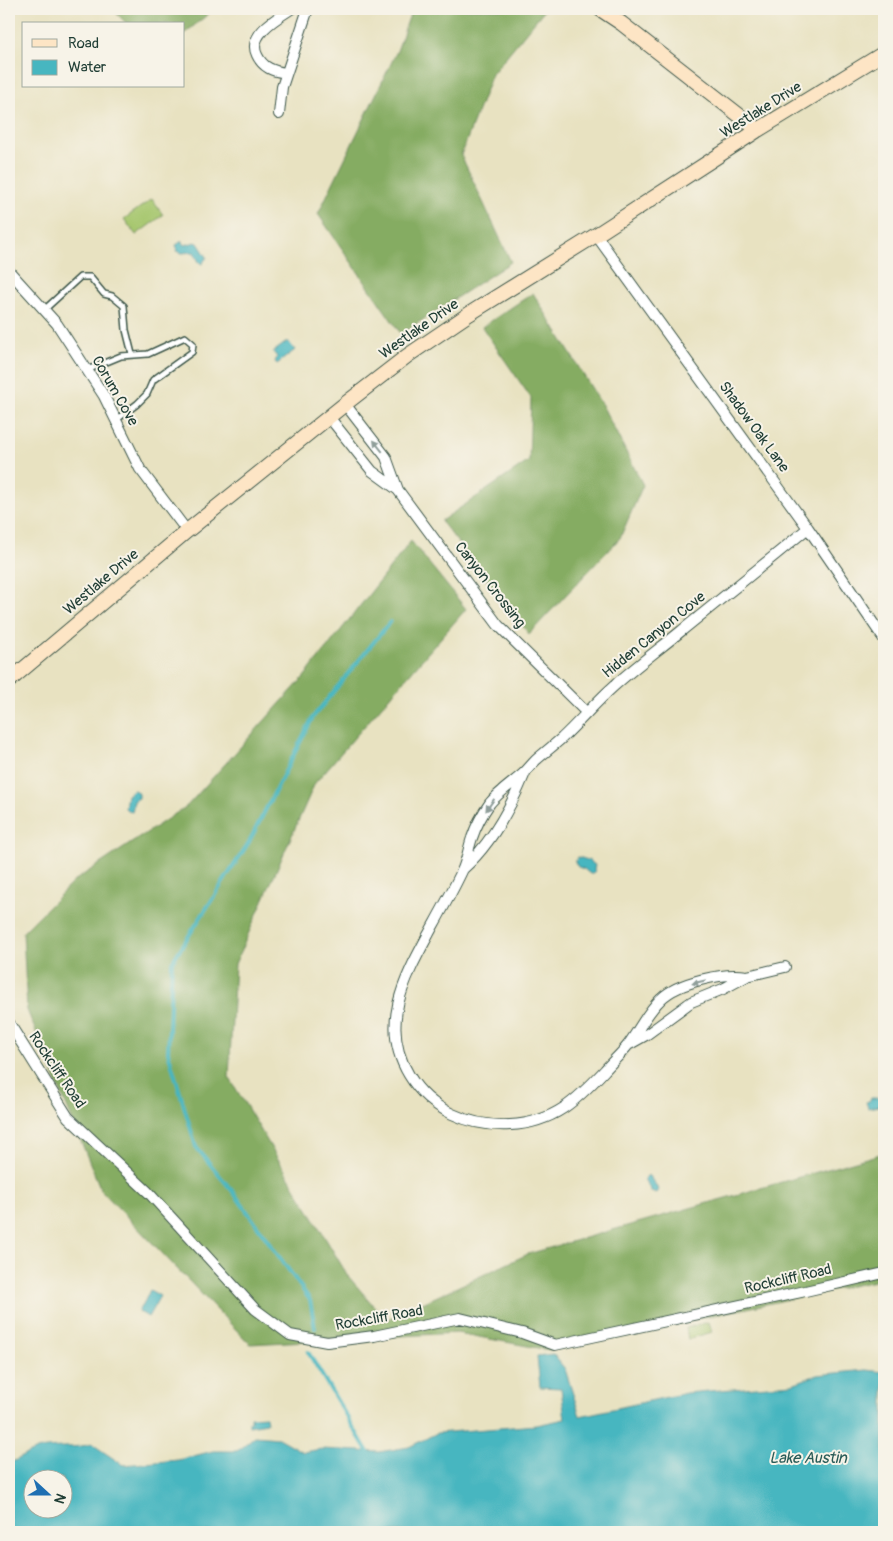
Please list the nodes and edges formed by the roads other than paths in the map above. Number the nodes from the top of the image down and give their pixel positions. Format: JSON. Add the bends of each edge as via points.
{"nodes":[{"id":1,"x":291,"y":9,"type":"edge"},
{"id":2,"x":308,"y":9,"type":"edge"},
{"id":3,"x":600,"y":9,"type":"edge"},
{"id":4,"x":884,"y":54,"type":"edge"},
{"id":5,"x":286,"y":73,"type":"junction"},
{"id":6,"x":279,"y":114,"type":"dead end"},
{"id":7,"x":758,"y":130,"type":"junction"},
{"id":8,"x":596,"y":235,"type":"junction"},
{"id":9,"x":9,"y":271,"type":"edge"},
{"id":10,"x":44,"y":310,"type":"junction"},
{"id":11,"x":132,"y":354,"type":"junction"},
{"id":12,"x":87,"y":370,"type":"junction"},
{"id":13,"x":345,"y":404,"type":"junction"},
{"id":14,"x":329,"y":417,"type":"junction"},
{"id":15,"x":116,"y":420,"type":"junction"},
{"id":16,"x":398,"y":490,"type":"junction"},
{"id":17,"x":808,"y":528,"type":"junction"},
{"id":18,"x":188,"y":531,"type":"junction"},
{"id":19,"x":884,"y":639,"type":"edge"},
{"id":20,"x":9,"y":681,"type":"edge"},
{"id":21,"x":587,"y":713,"type":"junction"},
{"id":22,"x":525,"y":772,"type":"junction"},
{"id":23,"x":463,"y":869,"type":"junction"},
{"id":24,"x":785,"y":967,"type":"dead end"},
{"id":25,"x":747,"y":976,"type":"junction"},
{"id":26,"x":9,"y":1023,"type":"edge"},
{"id":27,"x":629,"y":1044,"type":"junction"},
{"id":28,"x":884,"y":1273,"type":"edge"}],
"edges":[{"from":1,"to":5,"type":"street","via":[[261,32],[254,48],[265,66]]},
{"from":2,"to":5,"type":"street"},
{"from":3,"to":7,"type":"street"},
{"from":4,"to":7,"type":"street","name":"Westlake Drive"},
{"from":5,"to":6,"type":"street"},
{"from":7,"to":8,"type":"street","name":"Westlake Drive"},
{"from":8,"to":13,"type":"street","name":"Westlake Drive","via":[[461,319]]},
{"from":8,"to":17,"type":"street","name":"Shadow Oak Lane"},
{"from":9,"to":10,"type":"street","name":"Corum Cove"},
{"from":10,"to":11,"type":"lane","via":[[80,277],[90,277],[104,294],[124,306]]},
{"from":10,"to":12,"type":"street","name":"Corum Cove"},
{"from":11,"to":12,"type":"lane"},
{"from":11,"to":15,"type":"lane","via":[[148,354],[185,337],[192,344],[192,352],[153,380],[147,394]]},
{"from":12,"to":15,"type":"street","name":"Corum Cove"},
{"from":13,"to":14,"type":"street","name":"Westlake Drive"},
{"from":16,"to":13,"type":"street","name":"Canyon Crossing","one_way":true,"via":[[386,457]]},
{"from":14,"to":16,"type":"street","name":"Canyon Crossing","via":[[372,471]]},
{"from":14,"to":18,"type":"street","name":"Westlake Drive"},
{"from":15,"to":18,"type":"street","name":"Corum Cove","via":[[140,469]]},
{"from":16,"to":21,"type":"street","name":"Canyon Crossing","via":[[498,625]]},
{"from":17,"to":19,"type":"street","name":"Shadow Oak Lane"},
{"from":17,"to":21,"type":"street","name":"Hidden Canyon Cove","via":[[613,687]]},
{"from":18,"to":20,"type":"street","name":"Westlake Drive"},
{"from":21,"to":22,"type":"street","name":"Hidden Canyon Cove"},
{"from":22,"to":23,"type":"street","name":"Hidden Canyon Cove","via":[[488,841]]},
{"from":22,"to":23,"type":"street","name":"Hidden Canyon Cove","one_way":true,"via":[[491,802],[475,831]]},
{"from":23,"to":27,"type":"street","name":"Hidden Canyon Cove","via":[[398,1001],[395,1031],[404,1067],[431,1102],[461,1119],[482,1124],[510,1125],[546,1119],[579,1098]]},
{"from":24,"to":25,"type":"street","name":"Hidden Canyon Cove"},
{"from":25,"to":27,"type":"street","name":"Hidden Canyon Cove","via":[[691,1002]]},
{"from":25,"to":27,"type":"street","name":"Hidden Canyon Cove","one_way":true,"via":[[718,977],[670,992],[660,999]]},
{"from":26,"to":28,"type":"street","name":"Rockcliff Road","via":[[68,1117],[148,1192],[255,1309],[290,1335],[327,1342],[460,1318],[522,1333],[555,1345]]}]}
